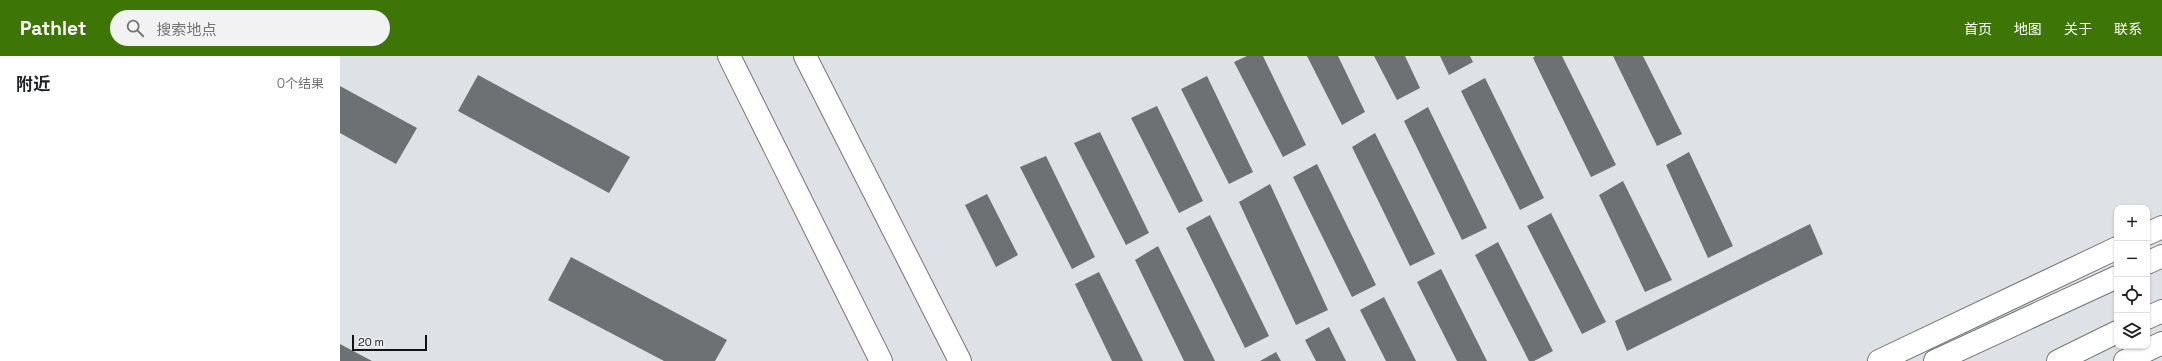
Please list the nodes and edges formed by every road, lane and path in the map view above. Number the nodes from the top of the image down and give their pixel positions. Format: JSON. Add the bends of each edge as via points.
{"nodes":[{"id":1,"x":728,"y":56,"type":"edge"},
{"id":2,"x":805,"y":56,"type":"edge"},
{"id":3,"x":2162,"y":227,"type":"edge"},
{"id":4,"x":2150,"y":233,"type":"edge"},
{"id":5,"x":2114,"y":249,"type":"edge"},
{"id":6,"x":2162,"y":256,"type":"edge"},
{"id":7,"x":2150,"y":262,"type":"edge"},
{"id":8,"x":2114,"y":278,"type":"edge"},
{"id":9,"x":2162,"y":311,"type":"edge"},
{"id":10,"x":2150,"y":317,"type":"edge"},
{"id":11,"x":2114,"y":333,"type":"edge"},
{"id":12,"x":2162,"y":343,"type":"edge"},
{"id":13,"x":881,"y":361,"type":"edge"},
{"id":14,"x":960,"y":361,"type":"edge"},
{"id":15,"x":1879,"y":361,"type":"edge"},
{"id":16,"x":1935,"y":361,"type":"edge"},
{"id":17,"x":2058,"y":361,"type":"edge"},
{"id":18,"x":2125,"y":361,"type":"edge"}],
"edges":[{"from":1,"to":13,"type":"main road"},
{"from":2,"to":14,"type":"main road"},
{"from":3,"to":4,"type":"main road"},
{"from":5,"to":15,"type":"main road"},
{"from":6,"to":7,"type":"main road"},
{"from":8,"to":16,"type":"main road"},
{"from":9,"to":10,"type":"main road"},
{"from":11,"to":17,"type":"main road"},
{"from":12,"to":18,"type":"main road"}]}
